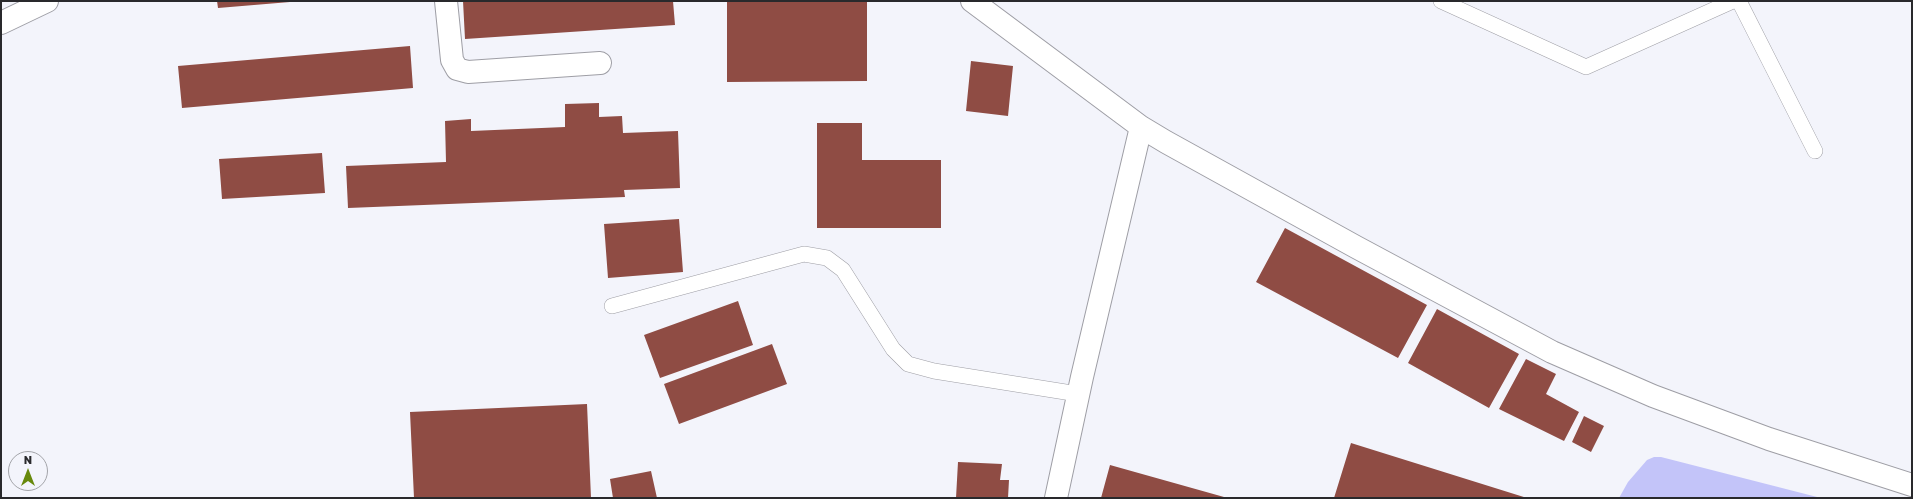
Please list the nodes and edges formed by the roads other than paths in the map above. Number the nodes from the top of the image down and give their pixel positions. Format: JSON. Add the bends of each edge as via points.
{"nodes":[{"id":1,"x":47,"y":1,"type":"edge"},
{"id":2,"x":446,"y":1,"type":"edge"},
{"id":3,"x":972,"y":1,"type":"edge"},
{"id":4,"x":1441,"y":1,"type":"edge"},
{"id":5,"x":1733,"y":1,"type":"edge"},
{"id":6,"x":1739,"y":1,"type":"edge"},
{"id":7,"x":1,"y":23,"type":"edge"},
{"id":8,"x":600,"y":63,"type":"dead end"},
{"id":9,"x":1141,"y":127,"type":"junction"},
{"id":10,"x":1815,"y":151,"type":"dead end"},
{"id":11,"x":612,"y":306,"type":"dead end"},
{"id":12,"x":1078,"y":394,"type":"junction"},
{"id":13,"x":1912,"y":485,"type":"edge"},
{"id":14,"x":1056,"y":498,"type":"edge"}],
"edges":[{"from":1,"to":7,"type":"street"},
{"from":2,"to":8,"type":"street","via":[[452,60],[457,69],[468,72]]},
{"from":3,"to":9,"type":"street"},
{"from":4,"to":5,"type":"lane","via":[[1586,68]]},
{"from":6,"to":10,"type":"lane"},
{"from":9,"to":12,"type":"street"},
{"from":9,"to":13,"type":"street","via":[[1356,247],[1552,352],[1653,396],[1754,434]]},
{"from":11,"to":12,"type":"lane","via":[[804,254],[827,258],[843,270],[893,349],[908,364]]},
{"from":12,"to":14,"type":"street"}]}
